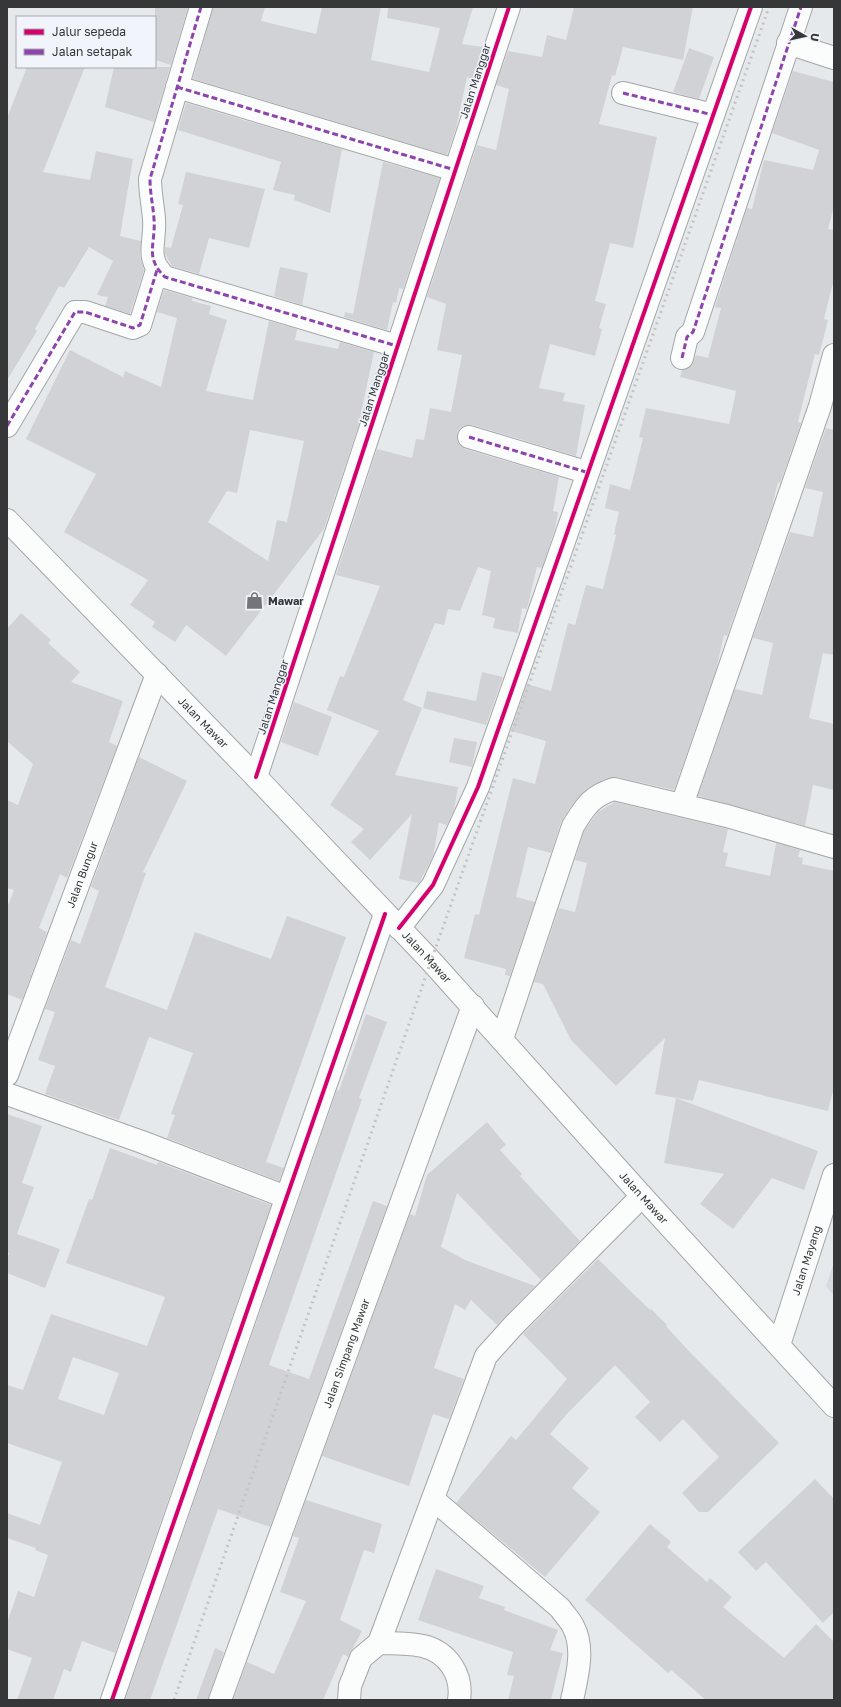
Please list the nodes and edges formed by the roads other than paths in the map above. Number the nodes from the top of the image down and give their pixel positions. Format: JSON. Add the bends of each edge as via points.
{"nodes":[{"id":1,"x":201,"y":7,"type":"edge"},
{"id":2,"x":509,"y":7,"type":"edge"},
{"id":3,"x":751,"y":7,"type":"edge"},
{"id":4,"x":801,"y":7,"type":"edge"},
{"id":5,"x":788,"y":43,"type":"junction"},
{"id":6,"x":834,"y":58,"type":"edge"},
{"id":7,"x":177,"y":87,"type":"junction"},
{"id":8,"x":623,"y":93,"type":"dead end"},
{"id":9,"x":712,"y":115,"type":"junction"},
{"id":10,"x":455,"y":170,"type":"junction"},
{"id":11,"x":157,"y":270,"type":"junction"},
{"id":12,"x":397,"y":346,"type":"junction"},
{"id":13,"x":834,"y":355,"type":"edge"},
{"id":14,"x":682,"y":358,"type":"dead end"},
{"id":15,"x":827,"y":408,"type":"edge"},
{"id":16,"x":7,"y":426,"type":"edge"},
{"id":17,"x":469,"y":437,"type":"dead end"},
{"id":18,"x":586,"y":472,"type":"junction"},
{"id":19,"x":7,"y":520,"type":"edge"},
{"id":20,"x":157,"y":674,"type":"junction"},
{"id":21,"x":256,"y":777,"type":"junction"},
{"id":22,"x":682,"y":805,"type":"junction"},
{"id":23,"x":834,"y":847,"type":"edge"},
{"id":24,"x":392,"y":921,"type":"junction"},
{"id":25,"x":473,"y":1006,"type":"junction"},
{"id":26,"x":502,"y":1039,"type":"junction"},
{"id":27,"x":7,"y":1075,"type":"edge"},
{"id":28,"x":7,"y":1094,"type":"edge"},
{"id":29,"x":834,"y":1175,"type":"edge"},
{"id":30,"x":642,"y":1196,"type":"junction"},
{"id":31,"x":286,"y":1197,"type":"junction"},
{"id":32,"x":779,"y":1345,"type":"junction"},
{"id":33,"x":834,"y":1406,"type":"edge"},
{"id":34,"x":433,"y":1499,"type":"junction"},
{"id":35,"x":379,"y":1642,"type":"junction"},
{"id":36,"x":112,"y":1700,"type":"edge"},
{"id":37,"x":220,"y":1700,"type":"edge"},
{"id":38,"x":349,"y":1700,"type":"edge"},
{"id":39,"x":459,"y":1700,"type":"edge"},
{"id":40,"x":572,"y":1700,"type":"edge"}],
"edges":[{"from":1,"to":7,"type":"street"},
{"from":2,"to":10,"type":"street","name":"Jalan Manggar"},
{"from":3,"to":9,"type":"street"},
{"from":4,"to":5,"type":"street"},
{"from":5,"to":6,"type":"street"},
{"from":5,"to":14,"type":"street"},
{"from":7,"to":10,"type":"street"},
{"from":7,"to":11,"type":"street","via":[[150,179],[154,219],[152,258]]},
{"from":8,"to":9,"type":"street"},
{"from":9,"to":18,"type":"street"},
{"from":10,"to":12,"type":"street","name":"Jalan Manggar"},
{"from":11,"to":12,"type":"street","via":[[165,277]]},
{"from":11,"to":16,"type":"street","via":[[140,325],[133,328],[85,312],[74,312]]},
{"from":12,"to":21,"type":"street","name":"Jalan Manggar"},
{"from":13,"to":15,"type":"street"},
{"from":15,"to":22,"type":"street"},
{"from":17,"to":18,"type":"street"},
{"from":18,"to":24,"type":"street","via":[[478,787],[433,885]]},
{"from":19,"to":20,"type":"street","name":"Jalan Mawar"},
{"from":20,"to":21,"type":"street","name":"Jalan Mawar"},
{"from":20,"to":27,"type":"street","name":"Jalan Bungur"},
{"from":21,"to":24,"type":"street","name":"Jalan Mawar"},
{"from":22,"to":23,"type":"street"},
{"from":22,"to":26,"type":"street","via":[[614,789],[600,793],[585,808],[573,826]]},
{"from":24,"to":25,"type":"street","name":"Jalan Mawar"},
{"from":24,"to":31,"type":"street"},
{"from":25,"to":26,"type":"street","name":"Jalan Mawar"},
{"from":25,"to":37,"type":"street","name":"Jalan Simpang Mawar"},
{"from":26,"to":30,"type":"street","name":"Jalan Mawar"},
{"from":28,"to":31,"type":"street"},
{"from":29,"to":32,"type":"street","name":"Jalan Mayang"},
{"from":30,"to":32,"type":"street","name":"Jalan Mawar"},
{"from":30,"to":34,"type":"street","via":[[486,1356]]},
{"from":31,"to":36,"type":"street"},
{"from":32,"to":33,"type":"street","name":"Jalan Mawar"},
{"from":34,"to":35,"type":"street"},
{"from":34,"to":40,"type":"street","via":[[560,1608],[573,1627],[578,1645],[578,1667]]},
{"from":35,"to":38,"type":"street","via":[[361,1658],[350,1686]]},
{"from":35,"to":39,"type":"street","via":[[425,1646],[441,1655],[455,1668]]}]}
